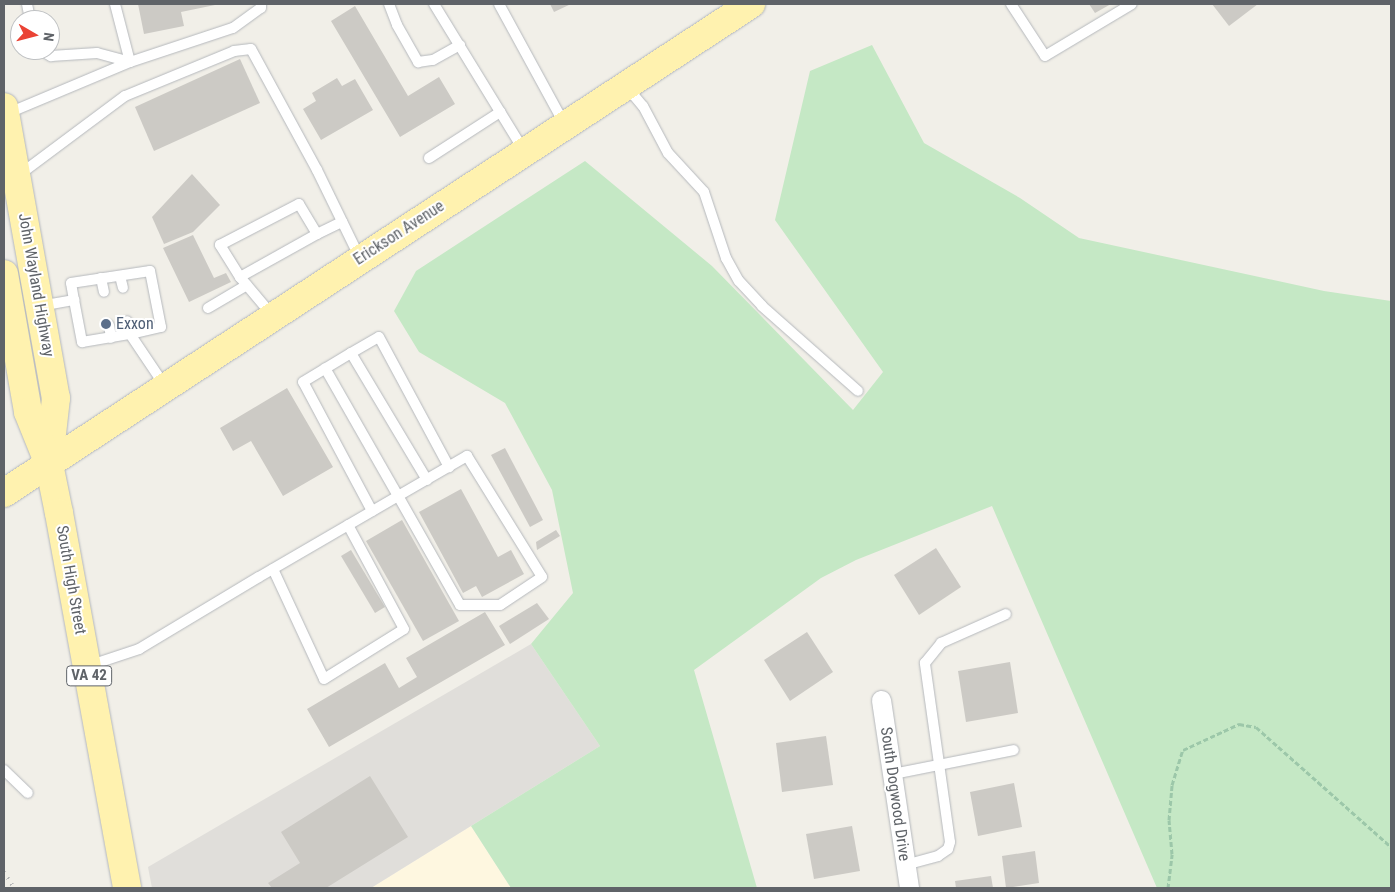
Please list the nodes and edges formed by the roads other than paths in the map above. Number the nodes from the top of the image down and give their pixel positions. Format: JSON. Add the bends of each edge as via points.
{"nodes":[{"id":1,"x":115,"y":4,"type":"edge"},
{"id":2,"x":261,"y":4,"type":"edge"},
{"id":3,"x":389,"y":4,"type":"edge"},
{"id":4,"x":434,"y":4,"type":"edge"},
{"id":5,"x":499,"y":4,"type":"edge"},
{"id":6,"x":751,"y":4,"type":"edge"},
{"id":7,"x":1011,"y":4,"type":"edge"},
{"id":8,"x":1132,"y":4,"type":"edge"},
{"id":9,"x":460,"y":45,"type":"junction"},
{"id":10,"x":60,"y":55,"type":"edge"},
{"id":11,"x":130,"y":62,"type":"junction"},
{"id":12,"x":626,"y":86,"type":"junction"},
{"id":13,"x":4,"y":111,"type":"edge"},
{"id":14,"x":500,"y":112,"type":"junction"},
{"id":15,"x":565,"y":125,"type":"junction"},
{"id":16,"x":524,"y":151,"type":"junction"},
{"id":17,"x":429,"y":158,"type":"dead end"},
{"id":18,"x":16,"y":177,"type":"junction"},
{"id":19,"x":342,"y":222,"type":"junction"},
{"id":20,"x":317,"y":234,"type":"junction"},
{"id":21,"x":360,"y":258,"type":"junction"},
{"id":22,"x":4,"y":274,"type":"edge"},
{"id":23,"x":120,"y":276,"type":"junction"},
{"id":24,"x":101,"y":278,"type":"junction"},
{"id":25,"x":244,"y":281,"type":"junction"},
{"id":26,"x":122,"y":288,"type":"dead end"},
{"id":27,"x":104,"y":292,"type":"dead end"},
{"id":28,"x":74,"y":300,"type":"junction"},
{"id":29,"x":6,"y":301,"type":"edge"},
{"id":30,"x":40,"y":306,"type":"junction"},
{"id":31,"x":208,"y":308,"type":"dead end"},
{"id":32,"x":273,"y":316,"type":"junction"},
{"id":33,"x":127,"y":321,"type":"dead end"},
{"id":34,"x":109,"y":325,"type":"dead end"},
{"id":35,"x":130,"y":334,"type":"junction"},
{"id":36,"x":111,"y":338,"type":"junction"},
{"id":37,"x":351,"y":354,"type":"junction"},
{"id":38,"x":325,"y":368,"type":"junction"},
{"id":39,"x":166,"y":387,"type":"junction"},
{"id":40,"x":858,"y":391,"type":"dead end"},
{"id":41,"x":49,"y":464,"type":"junction"},
{"id":42,"x":449,"y":466,"type":"junction"},
{"id":43,"x":426,"y":480,"type":"junction"},
{"id":44,"x":4,"y":493,"type":"edge"},
{"id":45,"x":398,"y":496,"type":"junction"},
{"id":46,"x":372,"y":511,"type":"junction"},
{"id":47,"x":348,"y":525,"type":"junction"},
{"id":48,"x":273,"y":568,"type":"junction"},
{"id":49,"x":1006,"y":614,"type":"dead end"},
{"id":50,"x":87,"y":666,"type":"junction"},
{"id":51,"x":881,"y":700,"type":"dead end"},
{"id":52,"x":1014,"y":750,"type":"dead end"},
{"id":53,"x":940,"y":764,"type":"junction"},
{"id":54,"x":4,"y":770,"type":"edge"},
{"id":55,"x":892,"y":774,"type":"junction"},
{"id":56,"x":28,"y":793,"type":"dead end"},
{"id":57,"x":905,"y":866,"type":"junction"},
{"id":58,"x":127,"y":888,"type":"edge"},
{"id":59,"x":909,"y":888,"type":"edge"}],
"edges":[{"from":1,"to":11,"type":"lane"},
{"from":2,"to":11,"type":"lane","via":[[261,8],[233,28]]},
{"from":3,"to":9,"type":"lane","via":[[418,62],[433,60]]},
{"from":4,"to":9,"type":"lane"},
{"from":5,"to":15,"type":"lane"},
{"from":6,"to":12,"type":"main road","name":"Erickson Avenue"},
{"from":7,"to":8,"type":"lane","via":[[1045,56]]},
{"from":9,"to":14,"type":"lane"},
{"from":10,"to":11,"type":"lane","via":[[97,53]]},
{"from":11,"to":13,"type":"lane"},
{"from":12,"to":15,"type":"main road","name":"Erickson Avenue"},
{"from":12,"to":40,"type":"lane","via":[[643,106],[668,153],[704,192],[726,258],[739,281],[762,306]]},
{"from":13,"to":18,"type":"main road","name":"John Wayland Highway","number":"VA 42"},
{"from":14,"to":16,"type":"lane"},
{"from":14,"to":17,"type":"lane"},
{"from":15,"to":16,"type":"main road","name":"Erickson Avenue"},
{"from":16,"to":21,"type":"main road","name":"Erickson Avenue"},
{"from":18,"to":19,"type":"lane","via":[[125,96],[234,51],[251,49],[262,64]]},
{"from":18,"to":30,"type":"main road","name":"John Wayland Highway","number":"VA 42"},
{"from":19,"to":20,"type":"lane"},
{"from":19,"to":21,"type":"lane"},
{"from":20,"to":25,"type":"lane"},
{"from":20,"to":25,"type":"lane","via":[[299,204],[220,245]]},
{"from":21,"to":32,"type":"main road","name":"Erickson Avenue"},
{"from":22,"to":29,"type":"main road","name":"South High Street","number":"VA 42"},
{"from":23,"to":24,"type":"lane"},
{"from":23,"to":26,"type":"lane"},
{"from":23,"to":35,"type":"lane","via":[[150,271],[161,327]]},
{"from":24,"to":27,"type":"lane"},
{"from":24,"to":28,"type":"lane","via":[[71,282]]},
{"from":25,"to":31,"type":"lane"},
{"from":25,"to":32,"type":"lane"},
{"from":28,"to":30,"type":"lane"},
{"from":28,"to":36,"type":"lane","via":[[82,342]]},
{"from":29,"to":41,"type":"main road","name":"South High Street","number":"VA 42","via":[[28,412]]},
{"from":30,"to":41,"type":"main road","name":"John Wayland Highway","number":"VA 42","via":[[56,398]]},
{"from":32,"to":39,"type":"main road","name":"Erickson Avenue"},
{"from":33,"to":35,"type":"lane"},
{"from":34,"to":36,"type":"lane"},
{"from":35,"to":36,"type":"lane"},
{"from":35,"to":39,"type":"lane"},
{"from":37,"to":38,"type":"lane"},
{"from":37,"to":42,"type":"lane","via":[[379,337]]},
{"from":37,"to":43,"type":"lane"},
{"from":38,"to":45,"type":"lane"},
{"from":38,"to":46,"type":"lane","via":[[303,382]]},
{"from":39,"to":41,"type":"main road","name":"Erickson Avenue"},
{"from":41,"to":44,"type":"main road","name":"Erickson Avenue"},
{"from":41,"to":50,"type":"main road","name":"South High Street","number":"VA 42"},
{"from":42,"to":43,"type":"lane"},
{"from":42,"to":45,"type":"lane","via":[[467,456],[542,577],[500,605],[460,604]]},
{"from":43,"to":45,"type":"lane"},
{"from":45,"to":46,"type":"lane"},
{"from":46,"to":47,"type":"lane"},
{"from":47,"to":48,"type":"lane"},
{"from":47,"to":48,"type":"lane","via":[[404,629],[324,679]]},
{"from":48,"to":50,"type":"lane","via":[[139,649]]},
{"from":49,"to":53,"type":"lane","via":[[941,643],[925,663]]},
{"from":50,"to":58,"type":"main road","name":"South High Street","number":"VA 42"},
{"from":51,"to":55,"type":"street","name":"South Dogwood Drive"},
{"from":52,"to":53,"type":"lane"},
{"from":53,"to":55,"type":"lane"},
{"from":53,"to":57,"type":"lane","via":[[950,830],[948,849],[938,856]]},
{"from":54,"to":56,"type":"lane"},
{"from":55,"to":57,"type":"street","name":"South Dogwood Drive"},
{"from":57,"to":59,"type":"street","name":"South Dogwood Drive"}]}
